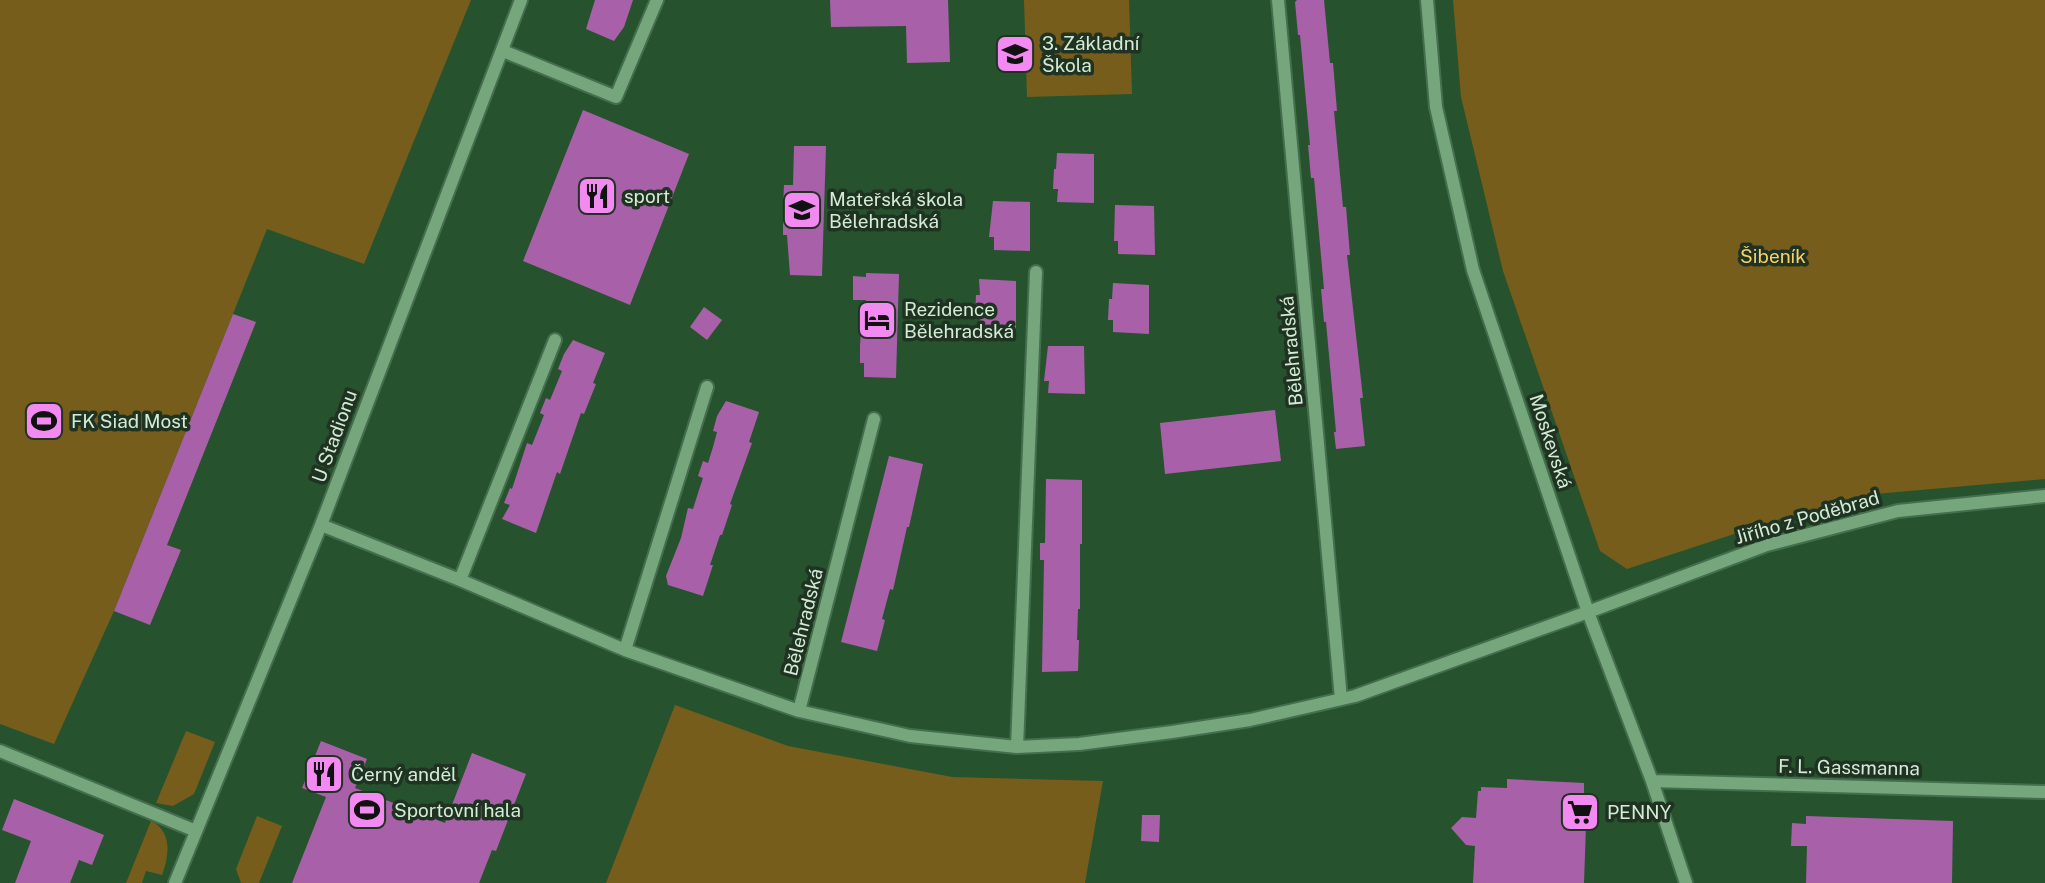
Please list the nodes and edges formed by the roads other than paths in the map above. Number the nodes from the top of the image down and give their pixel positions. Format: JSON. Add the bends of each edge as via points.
{"nodes":[{"id":1,"x":521,"y":0,"type":"edge"},
{"id":2,"x":657,"y":0,"type":"edge"},
{"id":3,"x":1278,"y":0,"type":"edge"},
{"id":4,"x":1427,"y":0,"type":"edge"},
{"id":5,"x":503,"y":51,"type":"junction"},
{"id":6,"x":1036,"y":272,"type":"dead end"},
{"id":7,"x":555,"y":341,"type":"dead end"},
{"id":8,"x":706,"y":387,"type":"dead end"},
{"id":9,"x":874,"y":419,"type":"dead end"},
{"id":10,"x":2045,"y":496,"type":"edge"},
{"id":11,"x":321,"y":525,"type":"junction"},
{"id":12,"x":460,"y":580,"type":"junction"},
{"id":13,"x":1588,"y":612,"type":"junction"},
{"id":14,"x":625,"y":650,"type":"junction"},
{"id":15,"x":1341,"y":699,"type":"junction"},
{"id":16,"x":799,"y":711,"type":"junction"},
{"id":17,"x":1017,"y":747,"type":"junction"},
{"id":18,"x":0,"y":751,"type":"edge"},
{"id":19,"x":1652,"y":781,"type":"junction"},
{"id":20,"x":2045,"y":792,"type":"edge"},
{"id":21,"x":196,"y":831,"type":"junction"},
{"id":22,"x":175,"y":883,"type":"edge"},
{"id":23,"x":1686,"y":883,"type":"edge"}],
"edges":[{"from":1,"to":5,"type":"street","name":"U Stadionu"},
{"from":2,"to":5,"type":"street","via":[[616,97]]},
{"from":3,"to":15,"type":"street","name":"Bělehradská"},
{"from":4,"to":13,"type":"street","name":"Moskevská","via":[[1436,107],[1473,270]]},
{"from":5,"to":11,"type":"street","name":"U Stadionu"},
{"from":6,"to":17,"type":"street"},
{"from":7,"to":12,"type":"street"},
{"from":8,"to":14,"type":"street"},
{"from":9,"to":16,"type":"street","name":"Bělehradská"},
{"from":10,"to":13,"type":"street","name":"Jiřího z Poděbrad","via":[[1898,511],[1767,545]]},
{"from":11,"to":12,"type":"street"},
{"from":11,"to":21,"type":"street","name":"U Stadionu"},
{"from":12,"to":14,"type":"street"},
{"from":13,"to":15,"type":"street"},
{"from":13,"to":19,"type":"street","name":"Moskevská"},
{"from":14,"to":16,"type":"street"},
{"from":15,"to":17,"type":"street","via":[[1172,732]]},
{"from":16,"to":17,"type":"street","via":[[910,736]]},
{"from":18,"to":21,"type":"street"},
{"from":19,"to":20,"type":"street","name":"F. L. Gassmanna"},
{"from":19,"to":23,"type":"street","name":"Moskevská"},
{"from":21,"to":22,"type":"street","name":"U Stadionu"}]}
